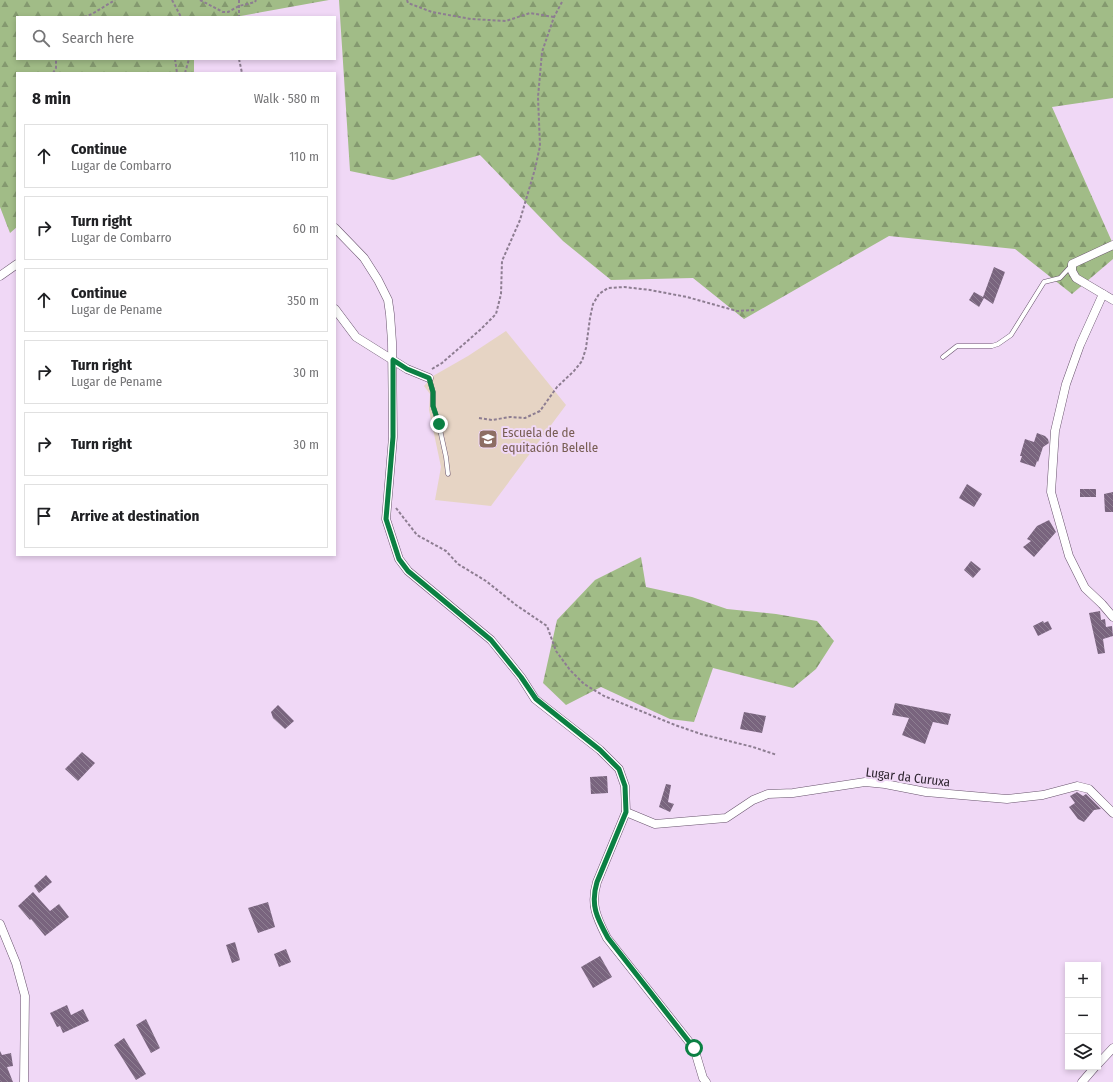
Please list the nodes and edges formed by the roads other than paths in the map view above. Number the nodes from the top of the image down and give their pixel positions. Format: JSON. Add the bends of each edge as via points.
{"nodes":[{"id":1,"x":336,"y":229,"type":"edge"},
{"id":2,"x":1113,"y":245,"type":"edge"},
{"id":3,"x":1072,"y":264,"type":"junction"},
{"id":4,"x":16,"y":265,"type":"edge"},
{"id":5,"x":0,"y":276,"type":"edge"},
{"id":6,"x":1103,"y":294,"type":"junction"},
{"id":7,"x":1113,"y":300,"type":"edge"},
{"id":8,"x":336,"y":310,"type":"edge"},
{"id":9,"x":943,"y":357,"type":"dead end"},
{"id":10,"x":393,"y":360,"type":"junction"},
{"id":11,"x":425,"y":377,"type":"joint"},
{"id":12,"x":448,"y":474,"type":"dead end"},
{"id":13,"x":1113,"y":617,"type":"edge"},
{"id":14,"x":626,"y":812,"type":"junction"},
{"id":15,"x":1113,"y":813,"type":"edge"},
{"id":16,"x":0,"y":924,"type":"edge"},
{"id":17,"x":1113,"y":1048,"type":"edge"},
{"id":18,"x":1101,"y":1061,"type":"edge"},
{"id":19,"x":1092,"y":1070,"type":"edge"},
{"id":20,"x":24,"y":1082,"type":"edge"},
{"id":21,"x":706,"y":1082,"type":"edge"},
{"id":22,"x":1082,"y":1082,"type":"edge"}],
"edges":[{"from":1,"to":10,"type":"street","via":[[364,258],[388,300]]},
{"from":2,"to":3,"type":"street"},
{"from":3,"to":6,"type":"street","via":[[1076,278]]},
{"from":3,"to":9,"type":"lane","via":[[1060,278],[1044,282],[1011,335],[992,346],[958,346]]},
{"from":4,"to":5,"type":"street"},
{"from":6,"to":7,"type":"street"},
{"from":6,"to":13,"type":"street","via":[[1066,384],[1055,430],[1051,492],[1069,556],[1085,588]]},
{"from":8,"to":10,"type":"street","via":[[356,337]]},
{"from":10,"to":11,"type":"street"},
{"from":10,"to":14,"type":"street","via":[[393,437],[386,519],[399,559],[408,571],[491,640],[536,699],[600,750],[619,769],[625,786]]},
{"from":11,"to":12,"type":"lane","via":[[433,392],[433,406]]},
{"from":14,"to":15,"type":"street","name":"Lugar da Curuxa","via":[[655,824],[726,818],[753,800],[768,794],[793,793],[865,782],[926,792],[1007,799],[1043,795],[1077,786],[1090,789]]},
{"from":14,"to":21,"type":"street","via":[[594,892],[598,920],[608,938],[694,1048]]},
{"from":16,"to":20,"type":"street","via":[[16,963],[25,996]]},
{"from":17,"to":18,"type":"street"},
{"from":19,"to":22,"type":"street"}]}
